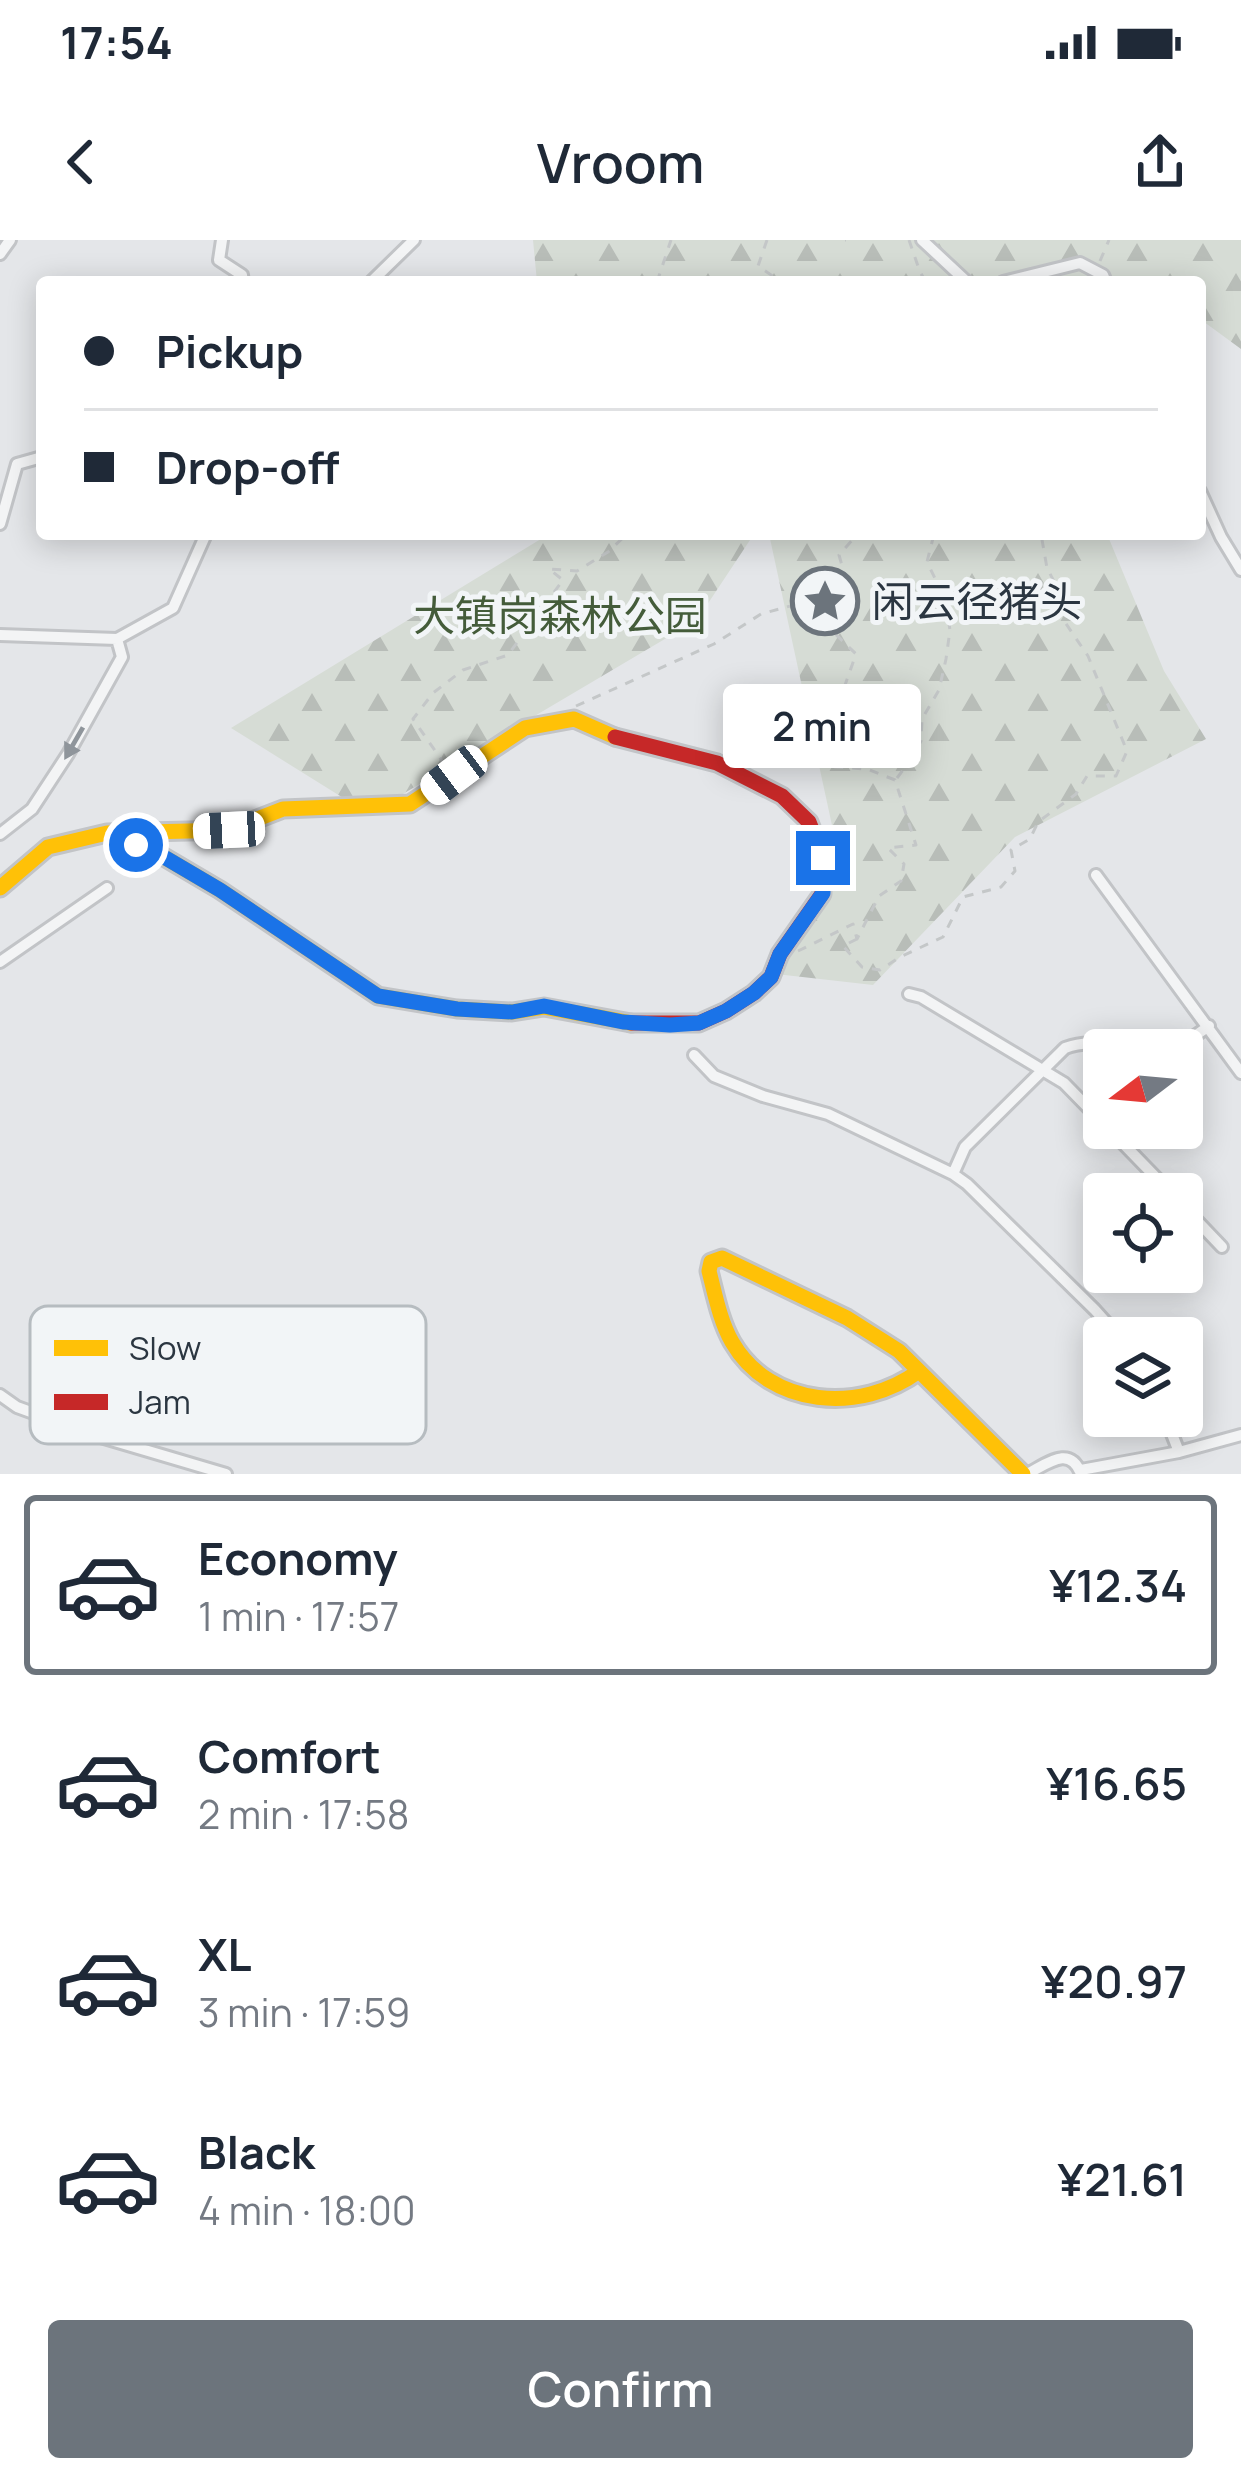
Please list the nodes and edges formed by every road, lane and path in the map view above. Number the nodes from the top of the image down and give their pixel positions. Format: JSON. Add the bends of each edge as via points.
{"nodes":[{"id":1,"x":10,"y":240,"type":"edge"},
{"id":2,"x":222,"y":240,"type":"edge"},
{"id":3,"x":414,"y":240,"type":"edge"},
{"id":4,"x":670,"y":240,"type":"edge"},
{"id":5,"x":767,"y":240,"type":"edge"},
{"id":6,"x":908,"y":240,"type":"edge"},
{"id":7,"x":922,"y":240,"type":"edge"},
{"id":8,"x":0,"y":254,"type":"edge"},
{"id":9,"x":242,"y":276,"type":"edge"},
{"id":10,"x":377,"y":276,"type":"edge"},
{"id":11,"x":660,"y":276,"type":"edge"},
{"id":12,"x":773,"y":276,"type":"edge"},
{"id":13,"x":922,"y":276,"type":"edge"},
{"id":14,"x":961,"y":276,"type":"edge"},
{"id":15,"x":1028,"y":276,"type":"edge"},
{"id":16,"x":1103,"y":276,"type":"edge"},
{"id":17,"x":36,"y":459,"type":"edge"},
{"id":18,"x":1206,"y":503,"type":"edge"},
{"id":19,"x":0,"y":524,"type":"edge"},
{"id":20,"x":203,"y":540,"type":"edge"},
{"id":21,"x":621,"y":540,"type":"edge"},
{"id":22,"x":852,"y":540,"type":"edge"},
{"id":23,"x":932,"y":540,"type":"edge"},
{"id":24,"x":1042,"y":540,"type":"edge"},
{"id":25,"x":1241,"y":570,"type":"edge"},
{"id":26,"x":803,"y":602,"type":"junction"},
{"id":27,"x":0,"y":635,"type":"edge"},
{"id":28,"x":117,"y":639,"type":"junction"},
{"id":29,"x":566,"y":710,"type":"dead end"},
{"id":30,"x":439,"y":758,"type":"dead end"},
{"id":31,"x":896,"y":780,"type":"junction"},
{"id":32,"x":107,"y":833,"type":"junction"},
{"id":33,"x":0,"y":834,"type":"edge"},
{"id":34,"x":1096,"y":875,"type":"dead end"},
{"id":35,"x":0,"y":888,"type":"edge"},
{"id":36,"x":107,"y":888,"type":"dead end"},
{"id":37,"x":857,"y":939,"type":"junction"},
{"id":38,"x":780,"y":954,"type":"junction"},
{"id":39,"x":0,"y":962,"type":"edge"},
{"id":40,"x":909,"y":994,"type":"dead end"},
{"id":41,"x":1209,"y":1026,"type":"junction"},
{"id":42,"x":1203,"y":1030,"type":"edge"},
{"id":43,"x":1083,"y":1042,"type":"edge"},
{"id":44,"x":694,"y":1055,"type":"dead end"},
{"id":45,"x":1043,"y":1068,"type":"junction"},
{"id":46,"x":1241,"y":1073,"type":"edge"},
{"id":47,"x":1083,"y":1102,"type":"edge"},
{"id":48,"x":1128,"y":1149,"type":"edge"},
{"id":49,"x":1152,"y":1173,"type":"edge"},
{"id":50,"x":953,"y":1174,"type":"junction"},
{"id":51,"x":1203,"y":1227,"type":"edge"},
{"id":52,"x":1222,"y":1246,"type":"dead end"},
{"id":53,"x":1100,"y":1317,"type":"edge"},
{"id":54,"x":919,"y":1371,"type":"junction"},
{"id":55,"x":0,"y":1395,"type":"edge"},
{"id":56,"x":30,"y":1412,"type":"edge"},
{"id":57,"x":1241,"y":1435,"type":"edge"},
{"id":58,"x":1174,"y":1437,"type":"edge"},
{"id":59,"x":124,"y":1444,"type":"edge"},
{"id":60,"x":1179,"y":1452,"type":"junction"},
{"id":61,"x":1150,"y":1457,"type":"junction"},
{"id":62,"x":1081,"y":1472,"type":"edge"},
{"id":63,"x":226,"y":1474,"type":"edge"},
{"id":64,"x":1025,"y":1474,"type":"edge"},
{"id":65,"x":1155,"y":1474,"type":"edge"}],
"edges":[{"from":1,"to":8,"type":"street"},
{"from":2,"to":9,"type":"street","via":[[219,260]]},
{"from":3,"to":10,"type":"street"},
{"from":4,"to":11,"type":"path"},
{"from":5,"to":12,"type":"path","via":[[758,266]]},
{"from":6,"to":13,"type":"path"},
{"from":7,"to":14,"type":"street"},
{"from":15,"to":16,"type":"street","via":[[1081,263]]},
{"from":17,"to":19,"type":"street","via":[[17,464]]},
{"from":18,"to":25,"type":"street"},
{"from":20,"to":28,"type":"street","via":[[173,608]]},
{"from":21,"to":30,"type":"path","via":[[577,571],[549,569],[563,580],[508,655],[463,670],[433,693],[413,719]]},
{"from":22,"to":26,"type":"path","via":[[839,555],[846,580],[805,592]]},
{"from":23,"to":31,"type":"path","via":[[927,562],[945,599],[946,659],[921,741]]},
{"from":24,"to":37,"type":"path","via":[[1060,615],[1088,656],[1126,751],[1116,776],[1087,776],[1037,822],[1030,839],[1011,850],[1015,871],[1001,886],[962,897],[943,937],[880,970],[862,967],[844,946]]},
{"from":26,"to":29,"type":"path","via":[[761,614],[714,644]]},
{"from":26,"to":31,"type":"path","via":[[856,654],[834,766]]},
{"from":27,"to":28,"type":"street"},
{"from":28,"to":33,"type":"street","one_way":true,"via":[[122,657],[68,754],[32,809]]},
{"from":31,"to":37,"type":"path","via":[[916,845],[888,848],[904,864],[901,880],[880,896]]},
{"from":32,"to":35,"type":"street","via":[[48,847]]},
{"from":32,"to":38,"type":"street","via":[[220,890],[378,996],[457,1009],[544,1006],[623,1022],[699,1023],[754,993]]},
{"from":32,"to":38,"type":"street","via":[[229,830],[283,809],[410,804],[525,728],[574,719],[717,763],[782,796],[809,822],[823,858],[823,893]]},
{"from":34,"to":41,"type":"street"},
{"from":36,"to":39,"type":"street"},
{"from":37,"to":38,"type":"path","via":[[853,924]]},
{"from":40,"to":45,"type":"street"},
{"from":41,"to":42,"type":"street"},
{"from":41,"to":46,"type":"street"},
{"from":43,"to":45,"type":"street"},
{"from":44,"to":50,"type":"street","via":[[714,1076],[827,1114]]},
{"from":45,"to":47,"type":"street"},
{"from":45,"to":50,"type":"street","via":[[964,1148]]},
{"from":48,"to":49,"type":"street"},
{"from":50,"to":53,"type":"street"},
{"from":51,"to":52,"type":"street"},
{"from":54,"to":54,"type":"street","via":[[847,1318],[722,1258],[711,1262],[730,1338],[789,1393],[846,1399],[893,1388]]},
{"from":54,"to":64,"type":"street"},
{"from":55,"to":56,"type":"street"},
{"from":57,"to":60,"type":"street"},
{"from":58,"to":60,"type":"street"},
{"from":59,"to":63,"type":"street"},
{"from":60,"to":61,"type":"street"},
{"from":61,"to":62,"type":"street"},
{"from":61,"to":65,"type":"street"},
{"from":62,"to":64,"type":"street","via":[[1059,1458]]}]}
